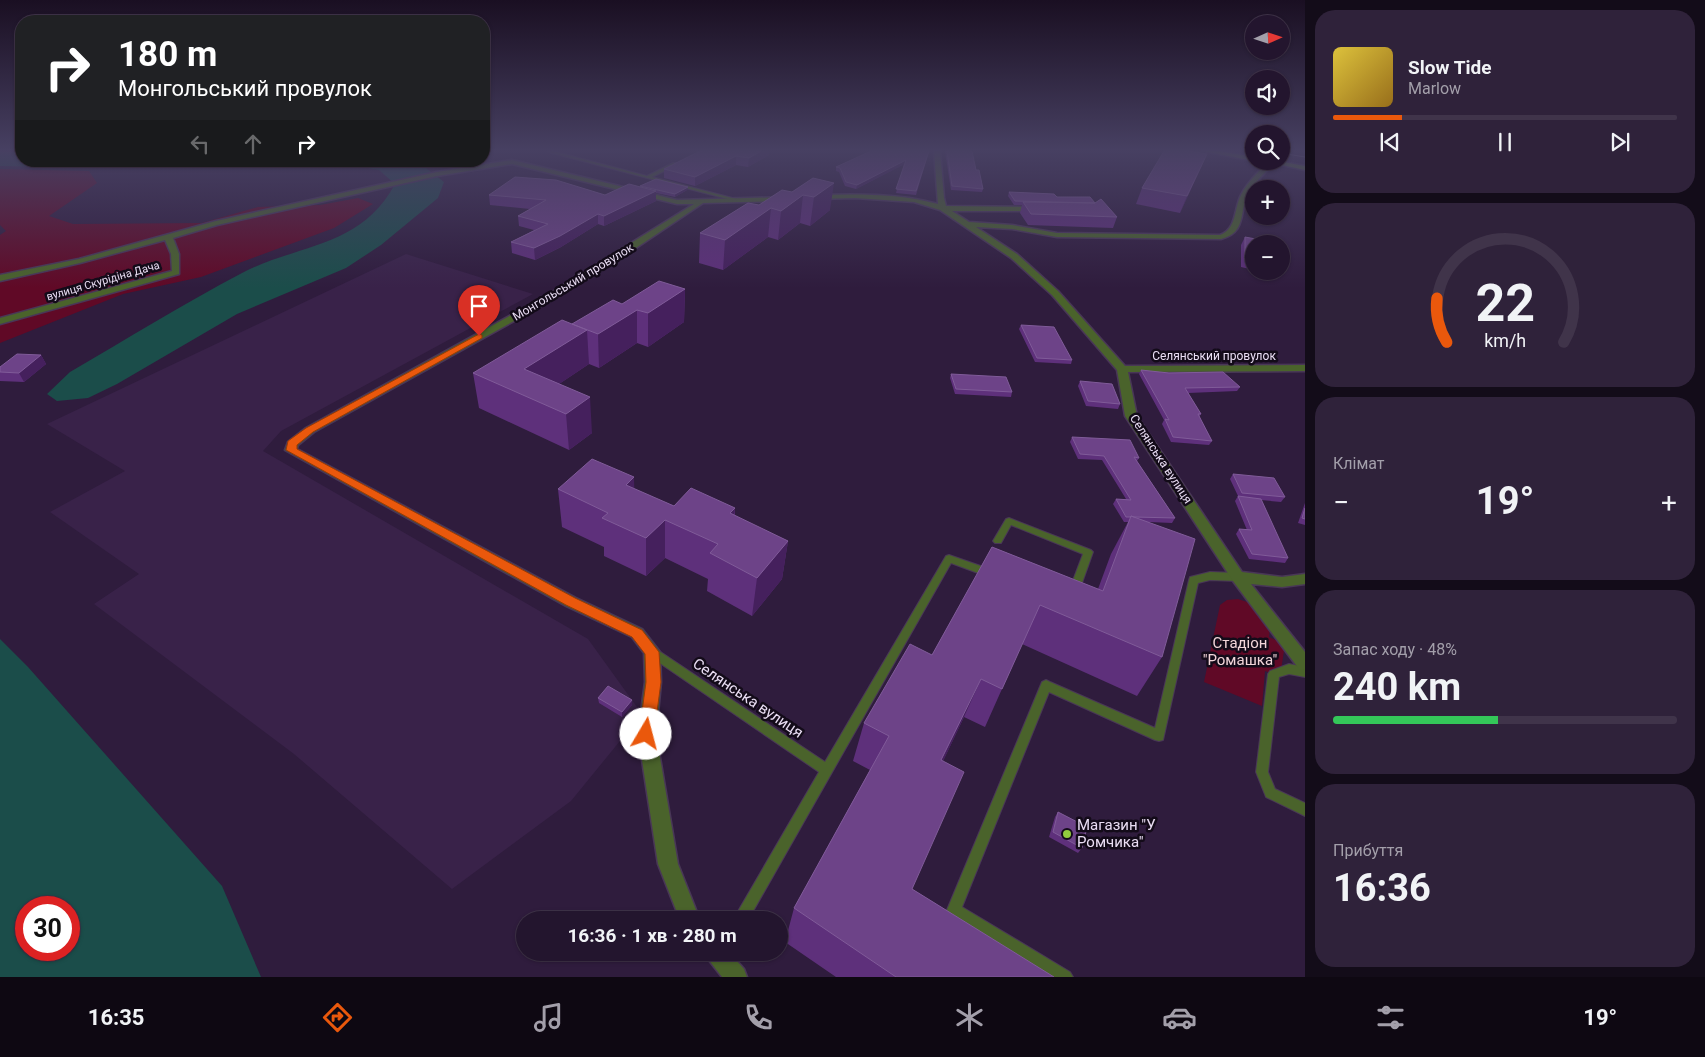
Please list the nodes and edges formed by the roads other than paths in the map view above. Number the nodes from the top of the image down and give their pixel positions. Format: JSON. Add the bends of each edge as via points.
{"nodes":[{"id":1,"x":336,"y":197,"type":"edge"},
{"id":2,"x":655,"y":197,"type":"edge"},
{"id":3,"x":724,"y":197,"type":"edge"},
{"id":4,"x":840,"y":197,"type":"edge"},
{"id":5,"x":864,"y":197,"type":"edge"},
{"id":6,"x":941,"y":197,"type":"edge"},
{"id":7,"x":1243,"y":197,"type":"edge"},
{"id":8,"x":796,"y":198,"type":"edge"},
{"id":9,"x":805,"y":198,"type":"edge"},
{"id":10,"x":741,"y":201,"type":"junction"},
{"id":11,"x":700,"y":203,"type":"junction"},
{"id":12,"x":941,"y":203,"type":"junction"},
{"id":13,"x":1045,"y":209,"type":"edge"},
{"id":14,"x":967,"y":224,"type":"junction"},
{"id":15,"x":168,"y":236,"type":"junction"},
{"id":16,"x":0,"y":278,"type":"edge"},
{"id":17,"x":0,"y":321,"type":"edge"},
{"id":18,"x":1122,"y":368,"type":"junction"},
{"id":19,"x":1305,"y":368,"type":"edge"},
{"id":20,"x":998,"y":540,"type":"dead end"},
{"id":21,"x":996,"y":576,"type":"edge"},
{"id":22,"x":1238,"y":577,"type":"junction"},
{"id":23,"x":1305,"y":579,"type":"edge"},
{"id":24,"x":1070,"y":604,"type":"edge"},
{"id":25,"x":652,"y":652,"type":"junction"},
{"id":26,"x":1305,"y":664,"type":"edge"},
{"id":27,"x":1305,"y":672,"type":"edge"},
{"id":28,"x":827,"y":770,"type":"junction"},
{"id":29,"x":1305,"y":810,"type":"edge"},
{"id":30,"x":686,"y":911,"type":"edge"},
{"id":31,"x":745,"y":911,"type":"edge"},
{"id":32,"x":723,"y":961,"type":"edge"},
{"id":33,"x":736,"y":977,"type":"edge"},
{"id":34,"x":1065,"y":977,"type":"edge"}],
"edges":[{"from":1,"to":15,"type":"street","name":"вулиця Скурідіна Дача"},
{"from":2,"to":11,"type":"street","name":"вулиця Скурідіна Дача"},
{"from":3,"to":10,"type":"lane"},
{"from":4,"to":9,"type":"street"},
{"from":5,"to":12,"type":"street"},
{"from":6,"to":12,"type":"street"},
{"from":7,"to":14,"type":"street","via":[[1234,231],[1228,236],[1214,238],[1057,235]]},
{"from":8,"to":10,"type":"street","name":"вулиця Скурідіна Дача"},
{"from":10,"to":11,"type":"street","name":"вулиця Скурідіна Дача"},
{"from":11,"to":25,"type":"street","name":"Монгольський провулок","via":[[547,299],[318,425],[292,444],[292,450],[571,602],[637,633]]},
{"from":12,"to":13,"type":"street"},
{"from":12,"to":14,"type":"street"},
{"from":14,"to":18,"type":"street","via":[[1014,256],[1055,293]]},
{"from":15,"to":16,"type":"street","name":"вулиця Скурідіна Дача","via":[[80,261]]},
{"from":15,"to":17,"type":"street","name":"вулиця Скурідіна Дача","via":[[175,254],[176,272]]},
{"from":18,"to":19,"type":"street","name":"Селянський провулок"},
{"from":18,"to":22,"type":"street","name":"Селянська вулиця","via":[[1130,416]]},
{"from":20,"to":24,"type":"lane","via":[[1009,521],[1088,552]]},
{"from":21,"to":28,"type":"lane","via":[[949,558]]},
{"from":22,"to":23,"type":"street","via":[[1282,582]]},
{"from":22,"to":26,"type":"street","name":"Селянська вулиця"},
{"from":22,"to":34,"type":"lane","via":[[1210,576],[1194,580],[1159,736],[1046,685],[954,910]]},
{"from":25,"to":28,"type":"lane","name":"Селянська вулиця"},
{"from":25,"to":30,"type":"street","via":[[653,682],[646,734],[668,864]]},
{"from":27,"to":29,"type":"lane","via":[[1289,669],[1274,674],[1262,772],[1270,793]]},
{"from":28,"to":31,"type":"lane"},
{"from":32,"to":33,"type":"street"}]}
